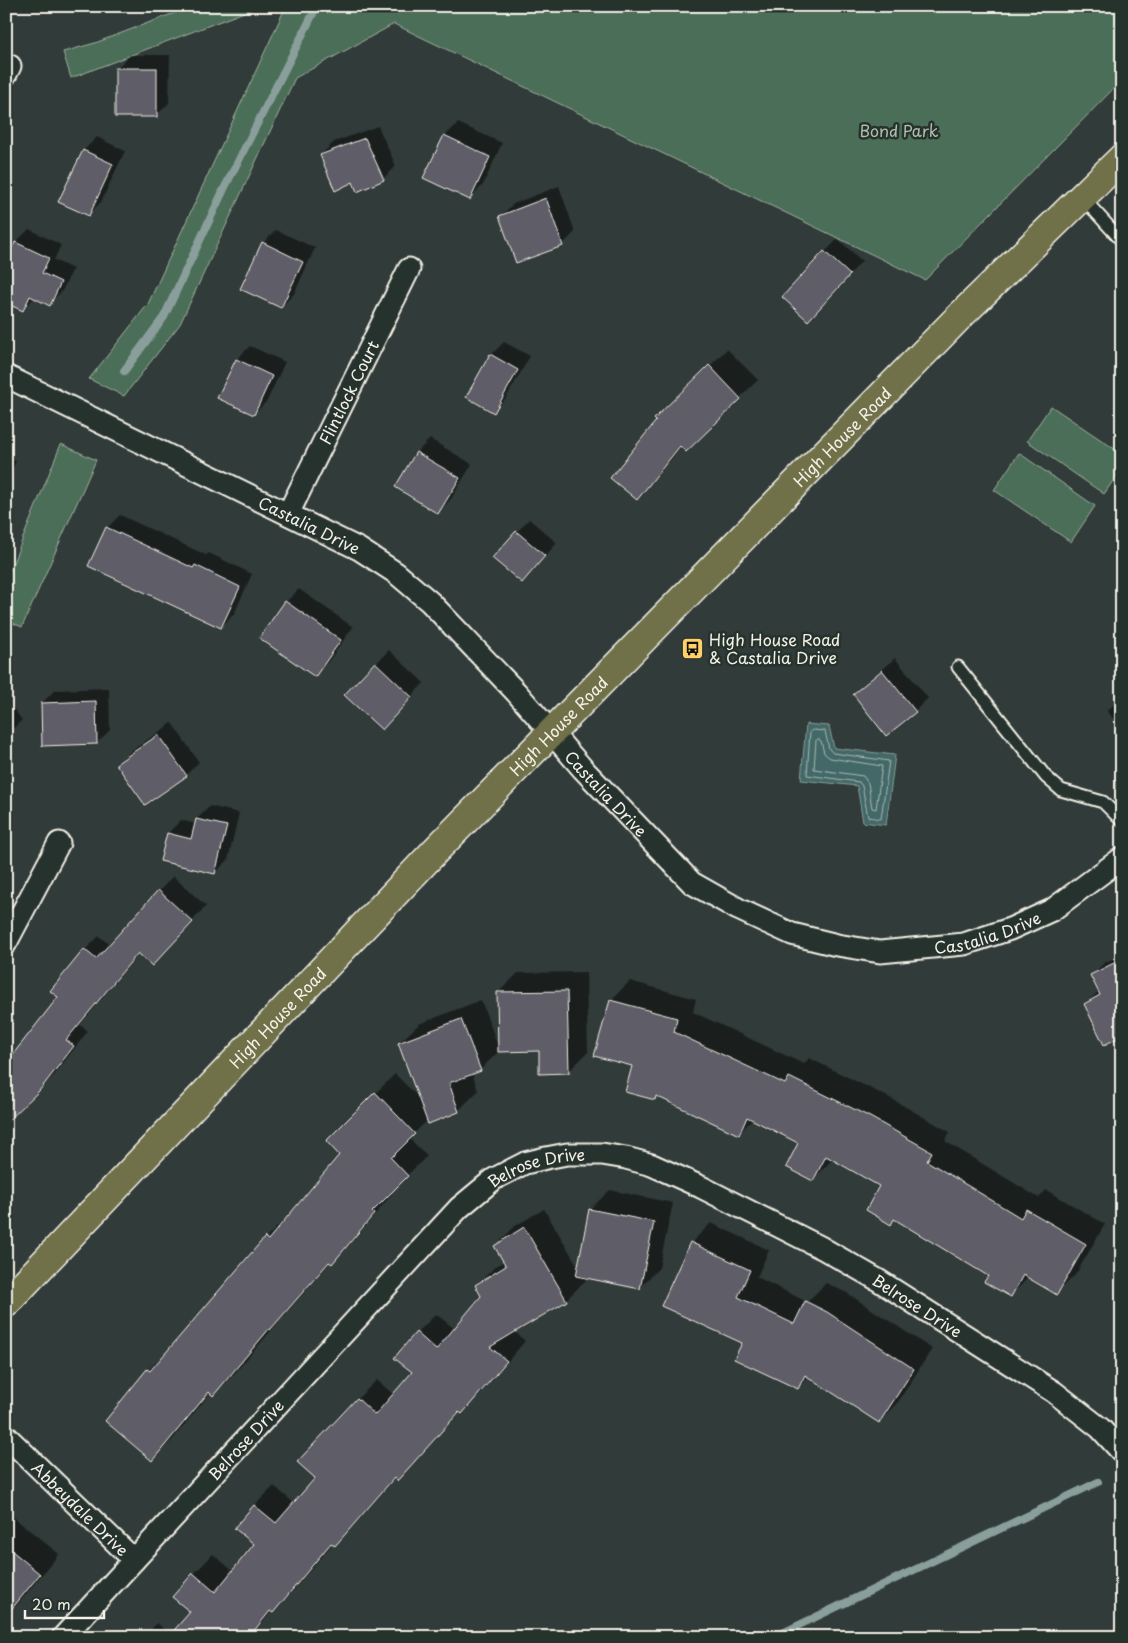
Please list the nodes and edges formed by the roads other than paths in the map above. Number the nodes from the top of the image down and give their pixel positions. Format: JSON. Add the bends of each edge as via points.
{"nodes":[{"id":1,"x":1122,"y":158,"type":"edge"},
{"id":2,"x":1082,"y":196,"type":"junction"},
{"id":3,"x":1122,"y":241,"type":"edge"},
{"id":4,"x":409,"y":269,"type":"dead end"},
{"id":5,"x":6,"y":376,"type":"edge"},
{"id":6,"x":288,"y":514,"type":"junction"},
{"id":7,"x":958,"y":667,"type":"dead end"},
{"id":8,"x":551,"y":732,"type":"junction"},
{"id":9,"x":1122,"y":821,"type":"edge"},
{"id":10,"x":58,"y":843,"type":"dead end"},
{"id":11,"x":1122,"y":858,"type":"edge"},
{"id":12,"x":6,"y":943,"type":"edge"},
{"id":13,"x":6,"y":1304,"type":"edge"},
{"id":14,"x":6,"y":1436,"type":"edge"},
{"id":15,"x":1122,"y":1452,"type":"edge"},
{"id":16,"x":134,"y":1560,"type":"junction"},
{"id":17,"x":63,"y":1637,"type":"edge"}],
"edges":[{"from":1,"to":2,"type":"main road","name":"High House Road"},
{"from":2,"to":3,"type":"lane"},
{"from":2,"to":8,"type":"main road","name":"High House Road"},
{"from":4,"to":6,"type":"street","name":"Flintlock Court"},
{"from":5,"to":6,"type":"street","name":"Castalia Drive"},
{"from":6,"to":8,"type":"street","name":"Castalia Drive","via":[[358,549],[396,573],[430,602]]},
{"from":7,"to":9,"type":"lane","via":[[1046,777],[1061,790],[1103,802]]},
{"from":8,"to":11,"type":"street","name":"Castalia Drive","via":[[692,883],[792,934],[837,945],[880,952],[964,944],[1010,929],[1052,910]]},
{"from":8,"to":13,"type":"main road","name":"High House Road"},
{"from":10,"to":12,"type":"street"},
{"from":14,"to":16,"type":"street","name":"Abbeydale Drive"},
{"from":15,"to":16,"type":"street","name":"Belrose Drive","via":[[1100,1428],[1054,1392],[822,1248],[652,1165],[602,1154],[567,1154],[525,1163],[494,1180],[459,1208]]},
{"from":16,"to":17,"type":"street","name":"Belrose Drive"}]}
